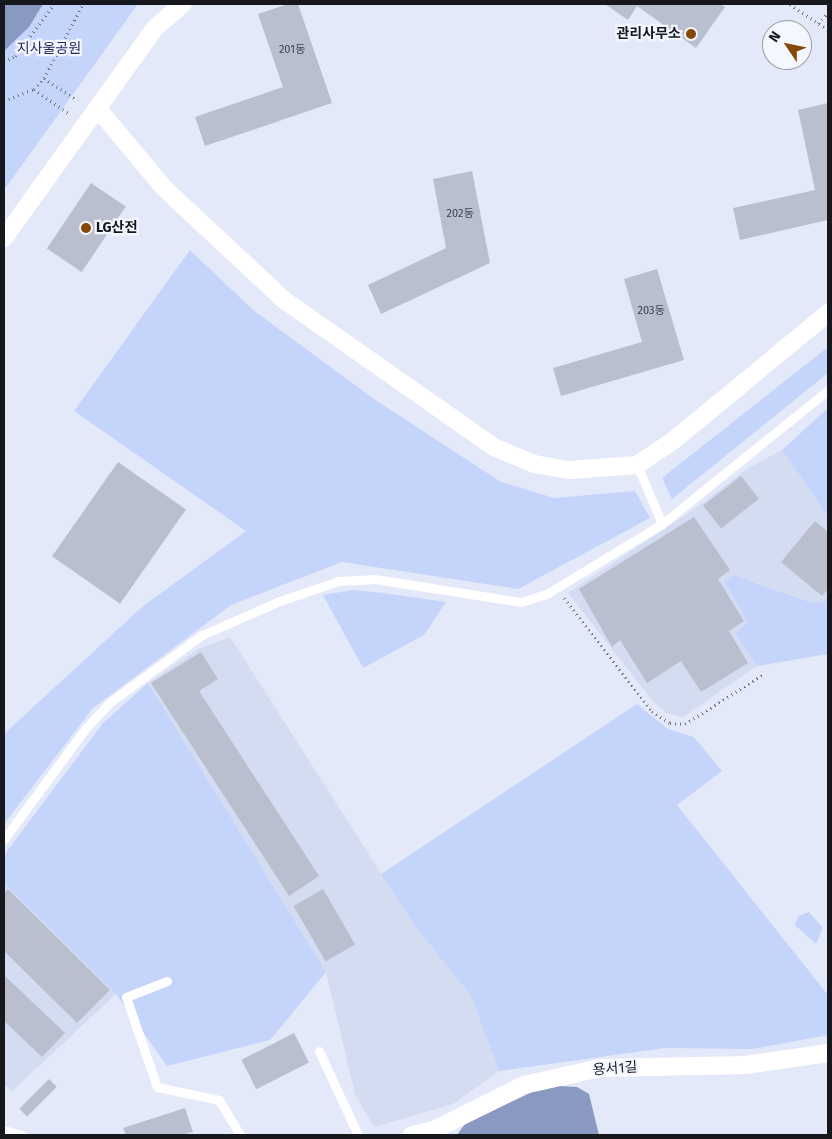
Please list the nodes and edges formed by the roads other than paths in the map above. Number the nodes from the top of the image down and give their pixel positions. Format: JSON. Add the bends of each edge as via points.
{"nodes":[{"id":1,"x":183,"y":4,"type":"edge"},
{"id":2,"x":98,"y":109,"type":"junction"},
{"id":3,"x":4,"y":238,"type":"edge"},
{"id":4,"x":828,"y":313,"type":"edge"},
{"id":5,"x":828,"y":390,"type":"edge"},
{"id":6,"x":637,"y":465,"type":"junction"},
{"id":7,"x":662,"y":524,"type":"junction"},
{"id":8,"x":4,"y":839,"type":"edge"},
{"id":9,"x":167,"y":981,"type":"dead end"},
{"id":10,"x":319,"y":1051,"type":"dead end"},
{"id":11,"x":828,"y":1053,"type":"edge"},
{"id":12,"x":4,"y":1130,"type":"edge"},
{"id":13,"x":21,"y":1135,"type":"edge"},
{"id":14,"x":240,"y":1135,"type":"edge"},
{"id":15,"x":358,"y":1135,"type":"edge"},
{"id":16,"x":412,"y":1135,"type":"edge"}],
"edges":[{"from":1,"to":2,"type":"street","via":[[156,28]]},
{"from":2,"to":3,"type":"street"},
{"from":2,"to":6,"type":"street","via":[[165,189],[284,300],[494,447],[534,464],[569,470]]},
{"from":4,"to":6,"type":"street","via":[[674,440]]},
{"from":5,"to":7,"type":"lane"},
{"from":6,"to":7,"type":"lane"},
{"from":7,"to":8,"type":"lane","via":[[556,588],[521,602],[375,579],[338,580],[202,635],[110,702],[85,729]]},
{"from":9,"to":14,"type":"lane","via":[[126,997],[157,1087],[219,1100]]},
{"from":10,"to":15,"type":"lane"},
{"from":11,"to":16,"type":"street","name":"용서1길","via":[[746,1065],[600,1068],[524,1085],[434,1130]]},
{"from":12,"to":13,"type":"lane"}]}
